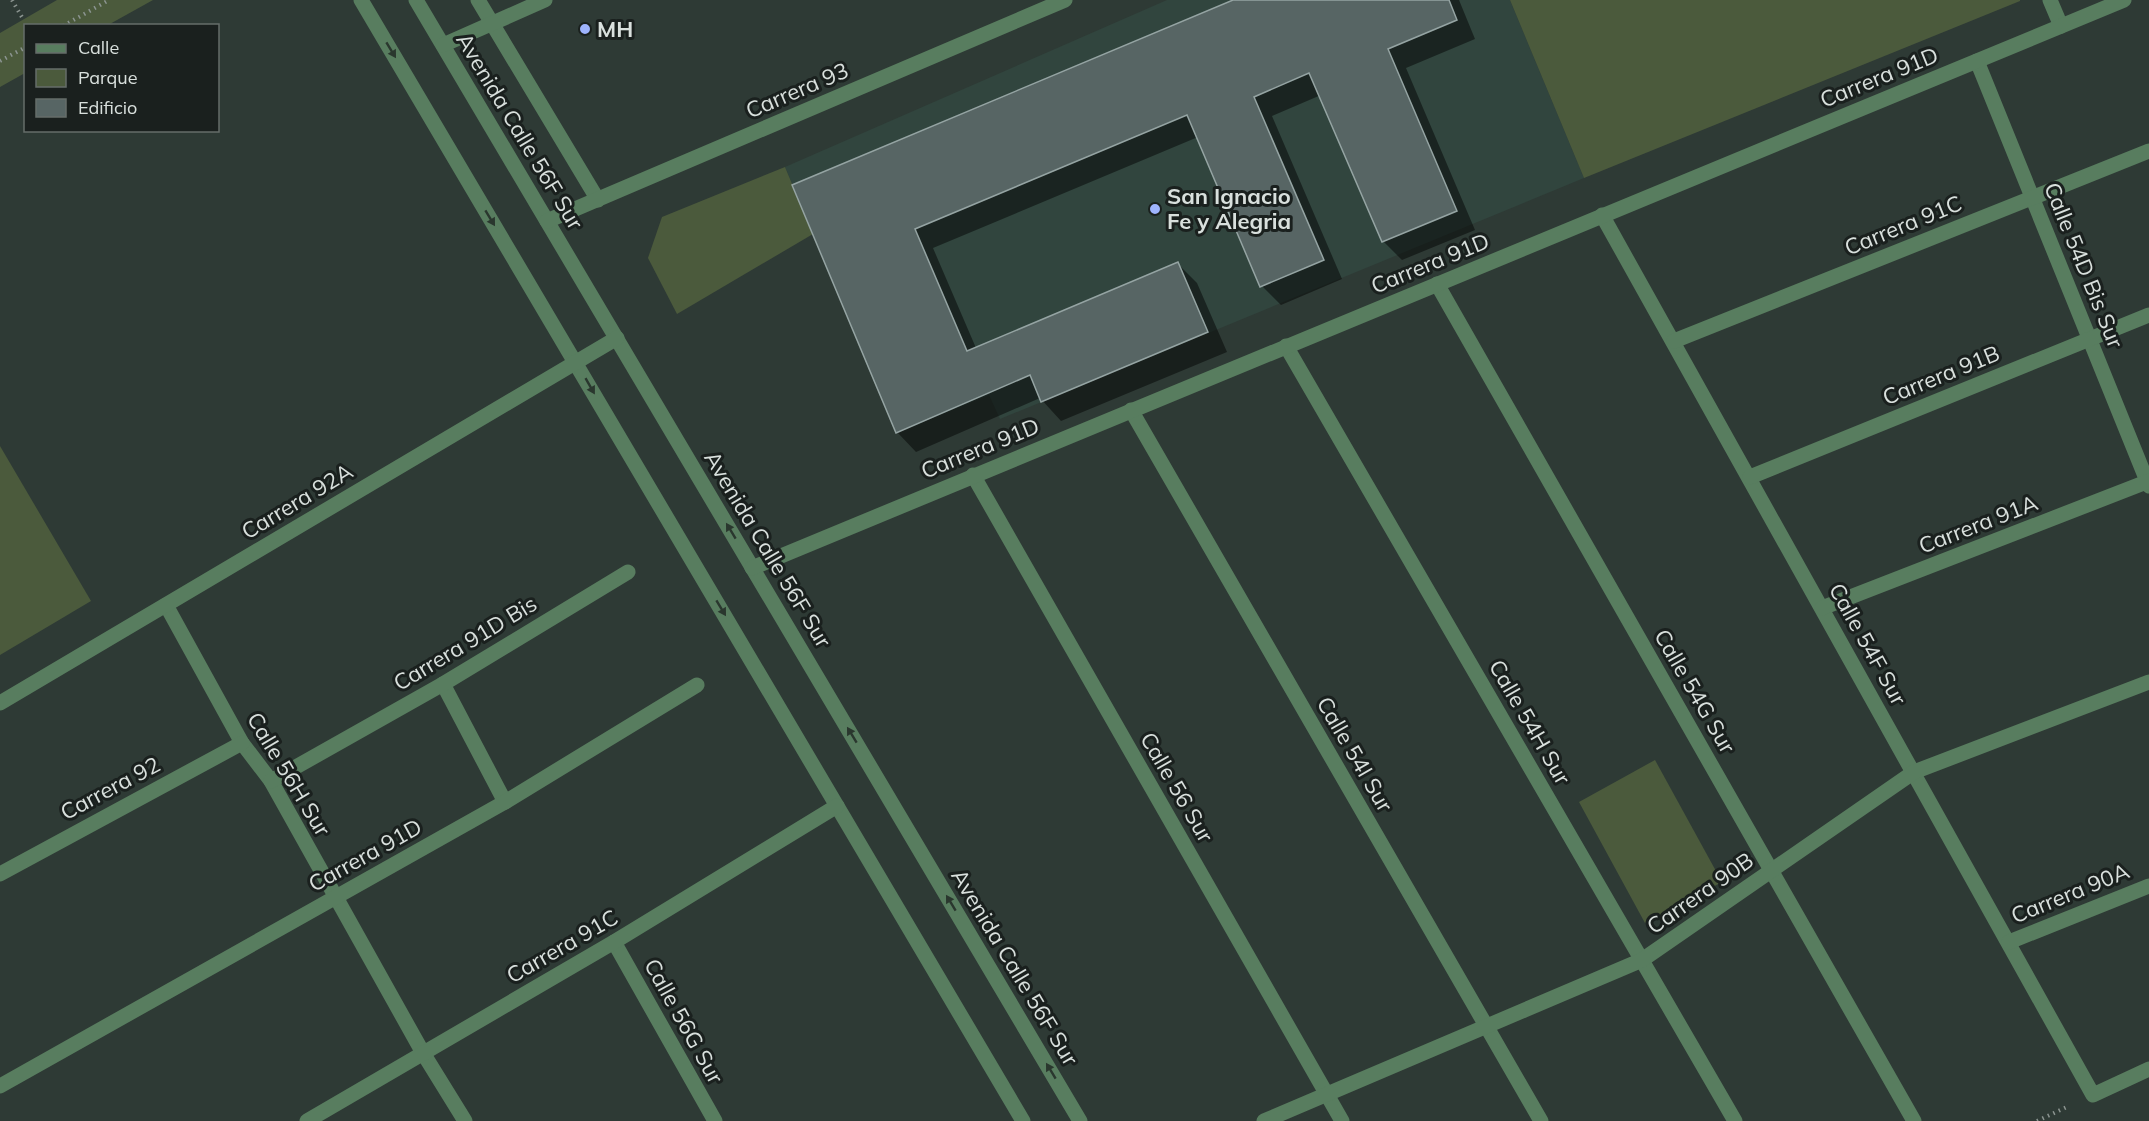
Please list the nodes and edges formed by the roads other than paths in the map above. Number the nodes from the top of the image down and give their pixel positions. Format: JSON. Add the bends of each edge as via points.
{"nodes":[{"id":1,"x":361,"y":0,"type":"edge"},
{"id":2,"x":416,"y":0,"type":"edge"},
{"id":3,"x":478,"y":0,"type":"edge"},
{"id":4,"x":545,"y":0,"type":"edge"},
{"id":5,"x":1065,"y":0,"type":"edge"},
{"id":6,"x":2050,"y":0,"type":"edge"},
{"id":7,"x":2124,"y":0,"type":"edge"},
{"id":8,"x":492,"y":22,"type":"junction"},
{"id":9,"x":2061,"y":26,"type":"junction"},
{"id":10,"x":442,"y":45,"type":"junction"},
{"id":11,"x":1977,"y":61,"type":"junction"},
{"id":12,"x":2149,"y":151,"type":"edge"},
{"id":13,"x":2032,"y":198,"type":"junction"},
{"id":14,"x":597,"y":200,"type":"junction"},
{"id":15,"x":1602,"y":215,"type":"junction"},
{"id":16,"x":547,"y":221,"type":"junction"},
{"id":17,"x":1437,"y":284,"type":"junction"},
{"id":18,"x":2149,"y":315,"type":"edge"},
{"id":19,"x":617,"y":339,"type":"junction"},
{"id":20,"x":2090,"y":339,"type":"junction"},
{"id":21,"x":1674,"y":341,"type":"junction"},
{"id":22,"x":1286,"y":346,"type":"junction"},
{"id":23,"x":576,"y":363,"type":"junction"},
{"id":24,"x":1131,"y":410,"type":"junction"},
{"id":25,"x":973,"y":476,"type":"junction"},
{"id":26,"x":1750,"y":477,"type":"junction"},
{"id":27,"x":2148,"y":483,"type":"edge"},
{"id":28,"x":753,"y":568,"type":"junction"},
{"id":29,"x":628,"y":572,"type":"dead end"},
{"id":30,"x":166,"y":604,"type":"junction"},
{"id":31,"x":1822,"y":608,"type":"junction"},
{"id":32,"x":2149,"y":682,"type":"edge"},
{"id":33,"x":443,"y":684,"type":"junction"},
{"id":34,"x":697,"y":685,"type":"dead end"},
{"id":35,"x":0,"y":703,"type":"edge"},
{"id":36,"x":242,"y":743,"type":"junction"},
{"id":37,"x":1914,"y":772,"type":"junction"},
{"id":38,"x":271,"y":781,"type":"junction"},
{"id":39,"x":505,"y":802,"type":"junction"},
{"id":40,"x":837,"y":806,"type":"junction"},
{"id":41,"x":1771,"y":871,"type":"junction"},
{"id":42,"x":0,"y":874,"type":"edge"},
{"id":43,"x":2149,"y":886,"type":"edge"},
{"id":44,"x":336,"y":897,"type":"junction"},
{"id":45,"x":614,"y":942,"type":"junction"},
{"id":46,"x":2009,"y":942,"type":"junction"},
{"id":47,"x":1642,"y":960,"type":"junction"},
{"id":48,"x":1486,"y":1026,"type":"junction"},
{"id":49,"x":423,"y":1053,"type":"junction"},
{"id":50,"x":2149,"y":1069,"type":"edge"},
{"id":51,"x":0,"y":1086,"type":"edge"},
{"id":52,"x":1326,"y":1095,"type":"junction"},
{"id":53,"x":307,"y":1121,"type":"edge"},
{"id":54,"x":465,"y":1121,"type":"edge"},
{"id":55,"x":715,"y":1121,"type":"edge"},
{"id":56,"x":1023,"y":1121,"type":"edge"},
{"id":57,"x":1080,"y":1121,"type":"edge"},
{"id":58,"x":1264,"y":1121,"type":"edge"},
{"id":59,"x":1342,"y":1121,"type":"edge"},
{"id":60,"x":1541,"y":1121,"type":"edge"},
{"id":61,"x":1735,"y":1121,"type":"edge"},
{"id":62,"x":1914,"y":1121,"type":"edge"}],
"edges":[{"from":1,"to":23,"type":"street","one_way":true},
{"from":2,"to":10,"type":"street","name":"Avenida Calle 56F Sur"},
{"from":3,"to":8,"type":"street"},
{"from":4,"to":8,"type":"street"},
{"from":5,"to":14,"type":"street","name":"Carrera 93"},
{"from":6,"to":9,"type":"street"},
{"from":7,"to":9,"type":"street","name":"Carrera 91D"},
{"from":8,"to":10,"type":"street"},
{"from":8,"to":14,"type":"street"},
{"from":9,"to":11,"type":"street","name":"Carrera 91D"},
{"from":10,"to":16,"type":"street","name":"Avenida Calle 56F Sur"},
{"from":11,"to":13,"type":"street","name":"Calle 54D Bis Sur"},
{"from":11,"to":15,"type":"street","name":"Carrera 91D"},
{"from":12,"to":13,"type":"street","name":"Carrera 91C"},
{"from":13,"to":20,"type":"street","name":"Calle 54D Bis Sur"},
{"from":13,"to":21,"type":"street","name":"Carrera 91C"},
{"from":14,"to":16,"type":"street","name":"Carrera 93"},
{"from":15,"to":17,"type":"street","name":"Carrera 91D"},
{"from":15,"to":21,"type":"street","name":"Calle 54F Sur"},
{"from":16,"to":19,"type":"street","name":"Avenida Calle 56F Sur"},
{"from":17,"to":22,"type":"street","name":"Carrera 91D"},
{"from":17,"to":41,"type":"street","name":"Calle 54G Sur"},
{"from":18,"to":20,"type":"street","name":"Carrera 91B"},
{"from":19,"to":23,"type":"street","name":"Carrera 92A"},
{"from":28,"to":19,"type":"street","name":"Avenida Calle 56F Sur","one_way":true},
{"from":20,"to":26,"type":"street","name":"Carrera 91B"},
{"from":20,"to":27,"type":"street","name":"Calle 54D Bis Sur"},
{"from":21,"to":26,"type":"street","name":"Calle 54F Sur"},
{"from":22,"to":24,"type":"street","name":"Carrera 91D"},
{"from":22,"to":47,"type":"street","name":"Calle 54H Sur"},
{"from":23,"to":30,"type":"street","name":"Carrera 92A"},
{"from":23,"to":40,"type":"street","one_way":true},
{"from":24,"to":25,"type":"street","name":"Carrera 91D"},
{"from":24,"to":48,"type":"street","name":"Calle 54I Sur"},
{"from":25,"to":28,"type":"street","name":"Carrera 91D"},
{"from":25,"to":52,"type":"street","name":"Calle 56 Sur"},
{"from":26,"to":31,"type":"street","name":"Calle 54F Sur"},
{"from":27,"to":31,"type":"street","name":"Carrera 91A"},
{"from":57,"to":28,"type":"street","name":"Avenida Calle 56F Sur","one_way":true},
{"from":29,"to":33,"type":"street","name":"Carrera 91D Bis"},
{"from":30,"to":35,"type":"street","name":"Carrera 92A"},
{"from":30,"to":36,"type":"street","name":"Calle 56H Sur"},
{"from":31,"to":37,"type":"street","name":"Calle 54F Sur"},
{"from":32,"to":37,"type":"street","name":"Carrera 90B"},
{"from":33,"to":38,"type":"street","name":"Carrera 91D Bis"},
{"from":33,"to":39,"type":"street"},
{"from":34,"to":39,"type":"street","name":"Carrera 91D"},
{"from":36,"to":38,"type":"street","name":"Calle 56H Sur"},
{"from":36,"to":42,"type":"street","name":"Carrera 92"},
{"from":37,"to":41,"type":"street","name":"Carrera 90B"},
{"from":37,"to":46,"type":"street","name":"Calle 54F Sur"},
{"from":38,"to":44,"type":"street","name":"Calle 56H Sur"},
{"from":39,"to":44,"type":"street","name":"Carrera 91D"},
{"from":40,"to":45,"type":"street","name":"Carrera 91C"},
{"from":40,"to":56,"type":"street"},
{"from":41,"to":47,"type":"street","name":"Carrera 90B"},
{"from":41,"to":62,"type":"street","name":"Calle 54G Sur"},
{"from":43,"to":46,"type":"street","name":"Carrera 90A"},
{"from":44,"to":49,"type":"street","name":"Calle 56H Sur"},
{"from":44,"to":51,"type":"street","name":"Carrera 91D"},
{"from":45,"to":49,"type":"street","name":"Carrera 91C"},
{"from":45,"to":55,"type":"street","name":"Calle 56G Sur"},
{"from":46,"to":50,"type":"street","name":"Calle 54F Sur","via":[[2093,1095]]},
{"from":47,"to":48,"type":"street","name":"Carrera 90B"},
{"from":47,"to":61,"type":"street","name":"Calle 54H Sur"},
{"from":48,"to":52,"type":"street","name":"Carrera 90B"},
{"from":48,"to":60,"type":"street","name":"Calle 54I Sur"},
{"from":49,"to":53,"type":"street","name":"Carrera 91C"},
{"from":49,"to":54,"type":"street","name":"Calle 56H Sur"},
{"from":52,"to":58,"type":"street","name":"Carrera 90B"},
{"from":52,"to":59,"type":"street","name":"Calle 56 Sur"}]}
